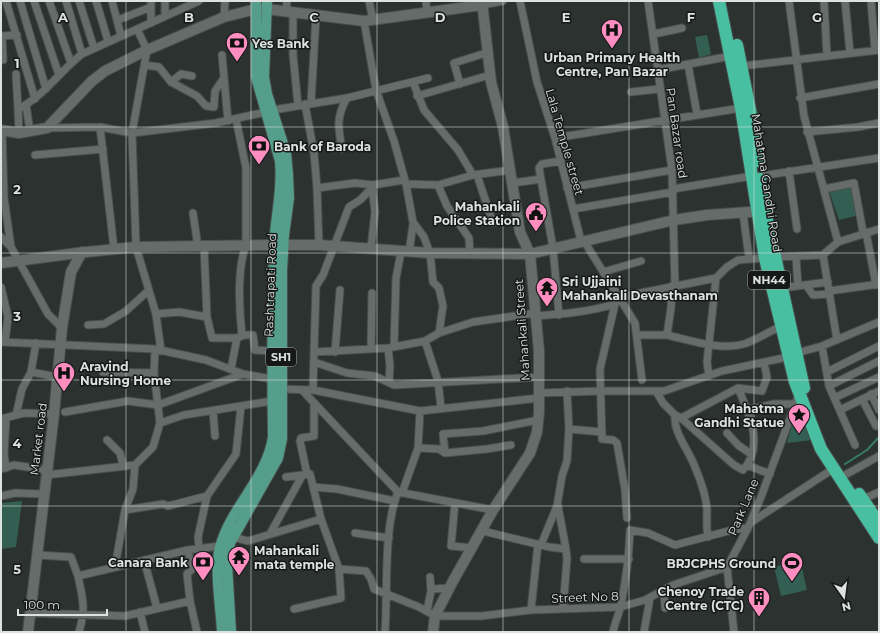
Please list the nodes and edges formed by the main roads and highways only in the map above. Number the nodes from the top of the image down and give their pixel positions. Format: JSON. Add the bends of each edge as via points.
{"nodes":[{"id":1,"x":719,"y":1,"type":"edge"},
{"id":2,"x":726,"y":1,"type":"edge"},
{"id":3,"x":256,"y":5,"type":"edge"},
{"id":4,"x":267,"y":5,"type":"edge"},
{"id":5,"x":269,"y":111,"type":"junction"},
{"id":6,"x":756,"y":176,"type":"junction"},
{"id":7,"x":279,"y":245,"type":"junction"},
{"id":8,"x":770,"y":258,"type":"junction"},
{"id":9,"x":792,"y":355,"type":"junction"},
{"id":10,"x":269,"y":465,"type":"junction"},
{"id":11,"x":879,"y":523,"type":"edge"},
{"id":12,"x":879,"y":538,"type":"edge"},
{"id":13,"x":222,"y":632,"type":"edge"},
{"id":14,"x":231,"y":632,"type":"edge"}],
"edges":[{"from":1,"to":6,"type":"highway","name":"Mahatma Gandhi Road","number":"NH44"},
{"from":2,"to":6,"type":"highway","name":"Mahatma Gandhi Road","number":"NH44","via":[[742,66]]},
{"from":3,"to":5,"type":"main road","name":"Rashtrapati Road","number":"SH1","via":[[256,77]]},
{"from":4,"to":5,"type":"main road","name":"Rashtrapati Road","number":"SH1","via":[[264,77]]},
{"from":5,"to":7,"type":"main road","name":"Rashtrapati Road","number":"SH1","via":[[279,145]]},
{"from":6,"to":8,"type":"highway","name":"Mahatma Gandhi Road","number":"NH44"},
{"from":7,"to":10,"type":"main road","name":"Rashtrapati Road","number":"SH1","via":[[272,378],[273,437]]},
{"from":7,"to":10,"type":"main road","name":"Rashtrapati Road","number":"SH1","via":[[282,440],[278,458]]},
{"from":8,"to":9,"type":"highway","name":"Mahatma Gandhi Road","number":"NH44","via":[[782,288]]},
{"from":8,"to":9,"type":"highway","name":"Mahatma Gandhi Road","number":"NH44","via":[[780,327]]},
{"from":9,"to":11,"type":"highway","name":"Mahatma Gandhi Road","number":"NH44","via":[[826,442],[845,475]]},
{"from":9,"to":12,"type":"highway","name":"Mahatma Gandhi Road","number":"NH44","via":[[797,399],[821,449]]},
{"from":10,"to":13,"type":"main road","name":"Rashtrapati Road","number":"SH1","via":[[228,527],[220,546],[218,560]]},
{"from":10,"to":14,"type":"main road","name":"Rashtrapati Road","number":"SH1","via":[[228,552]]}]}
